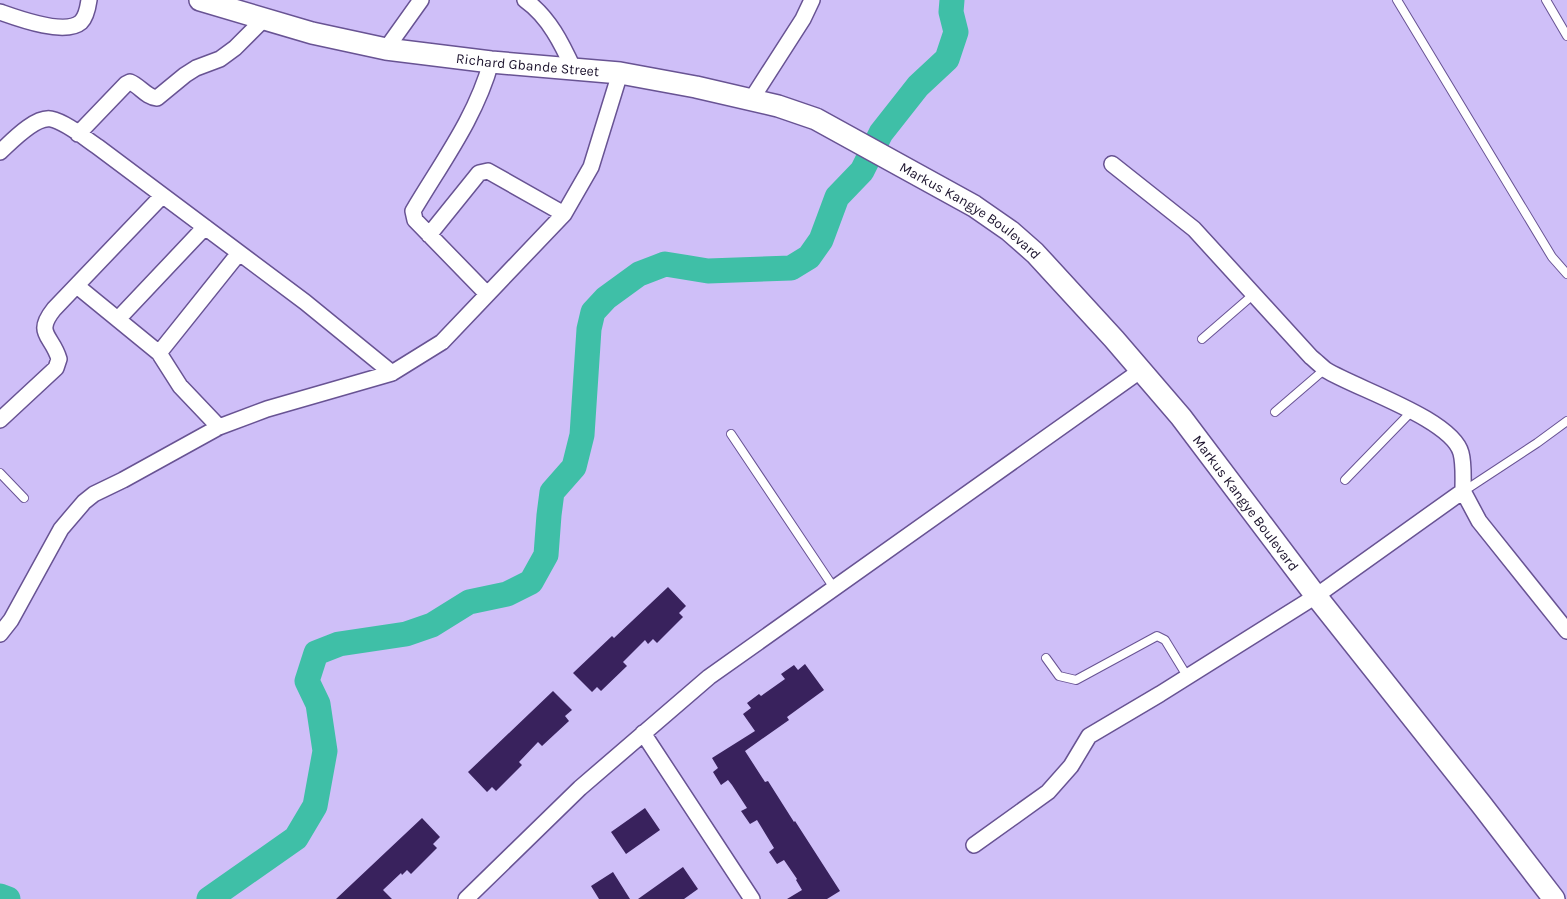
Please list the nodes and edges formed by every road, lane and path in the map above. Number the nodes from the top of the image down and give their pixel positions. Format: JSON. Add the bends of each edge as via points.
{"nodes":[{"id":1,"x":89,"y":0,"type":"edge"},
{"id":2,"x":200,"y":0,"type":"edge"},
{"id":3,"x":421,"y":0,"type":"edge"},
{"id":4,"x":525,"y":0,"type":"edge"},
{"id":5,"x":812,"y":0,"type":"edge"},
{"id":6,"x":1397,"y":0,"type":"edge"},
{"id":7,"x":1546,"y":0,"type":"edge"},
{"id":8,"x":240,"y":6,"type":"edge"},
{"id":9,"x":0,"y":12,"type":"edge"},
{"id":10,"x":264,"y":20,"type":"junction"},
{"id":11,"x":1567,"y":36,"type":"edge"},
{"id":12,"x":386,"y":49,"type":"junction"},
{"id":13,"x":491,"y":62,"type":"junction"},
{"id":14,"x":574,"y":70,"type":"junction"},
{"id":15,"x":620,"y":73,"type":"junction"},
{"id":16,"x":751,"y":100,"type":"junction"},
{"id":17,"x":78,"y":134,"type":"junction"},
{"id":18,"x":851,"y":139,"type":"joint"},
{"id":19,"x":0,"y":152,"type":"edge"},
{"id":20,"x":1112,"y":164,"type":"dead end"},
{"id":21,"x":162,"y":196,"type":"junction"},
{"id":22,"x":564,"y":214,"type":"junction"},
{"id":23,"x":205,"y":228,"type":"junction"},
{"id":24,"x":429,"y":235,"type":"junction"},
{"id":25,"x":239,"y":253,"type":"junction"},
{"id":26,"x":1567,"y":274,"type":"edge"},
{"id":27,"x":77,"y":286,"type":"junction"},
{"id":28,"x":487,"y":294,"type":"junction"},
{"id":29,"x":1254,"y":294,"type":"junction"},
{"id":30,"x":119,"y":318,"type":"junction"},
{"id":31,"x":1202,"y":339,"type":"dead end"},
{"id":32,"x":159,"y":353,"type":"junction"},
{"id":33,"x":1324,"y":369,"type":"junction"},
{"id":34,"x":1140,"y":371,"type":"junction"},
{"id":35,"x":392,"y":373,"type":"junction"},
{"id":36,"x":1412,"y":411,"type":"junction"},
{"id":37,"x":1274,"y":412,"type":"dead end"},
{"id":38,"x":0,"y":420,"type":"edge"},
{"id":39,"x":1567,"y":420,"type":"edge"},
{"id":40,"x":219,"y":427,"type":"junction"},
{"id":41,"x":731,"y":434,"type":"dead end"},
{"id":42,"x":0,"y":473,"type":"edge"},
{"id":43,"x":1345,"y":480,"type":"dead end"},
{"id":44,"x":1463,"y":491,"type":"junction"},
{"id":45,"x":24,"y":498,"type":"dead end"},
{"id":46,"x":834,"y":588,"type":"junction"},
{"id":47,"x":1316,"y":596,"type":"junction"},
{"id":48,"x":1567,"y":631,"type":"edge"},
{"id":49,"x":0,"y":634,"type":"edge"},
{"id":50,"x":1046,"y":658,"type":"dead end"},
{"id":51,"x":1188,"y":676,"type":"junction"},
{"id":52,"x":643,"y":733,"type":"junction"},
{"id":53,"x":974,"y":845,"type":"dead end"},
{"id":54,"x":466,"y":899,"type":"edge"},
{"id":55,"x":752,"y":899,"type":"edge"},
{"id":56,"x":1554,"y":899,"type":"edge"}],
"edges":[{"from":1,"to":9,"type":"street","via":[[82,21],[65,27],[47,26]]},
{"from":2,"to":8,"type":"street","name":"Richard Gbande Street"},
{"from":3,"to":12,"type":"street"},
{"from":4,"to":14,"type":"street","via":[[540,13],[561,43]]},
{"from":5,"to":16,"type":"street"},
{"from":6,"to":26,"type":"lane","via":[[1552,257]]},
{"from":7,"to":11,"type":"lane"},
{"from":8,"to":10,"type":"street","name":"Richard Gbande Street"},
{"from":10,"to":12,"type":"street","name":"Richard Gbande Street"},
{"from":10,"to":17,"type":"street","via":[[227,54],[196,68],[157,98],[130,82],[126,84]]},
{"from":12,"to":13,"type":"street","name":"Richard Gbande Street"},
{"from":13,"to":14,"type":"street","name":"Richard Gbande Street"},
{"from":13,"to":24,"type":"street","via":[[476,106],[413,211],[414,220]]},
{"from":14,"to":15,"type":"street","name":"Richard Gbande Street"},
{"from":15,"to":16,"type":"street","name":"Richard Gbande Street"},
{"from":15,"to":22,"type":"street","via":[[591,167]]},
{"from":16,"to":18,"type":"street","name":"Richard Gbande Street","via":[[816,119]]},
{"from":17,"to":19,"type":"street","via":[[51,119],[41,120]]},
{"from":17,"to":21,"type":"street"},
{"from":18,"to":34,"type":"street","name":"Markus Kangye Boulevard","via":[[974,206],[1010,232],[1035,253]]},
{"from":20,"to":29,"type":"street","via":[[1194,229]]},
{"from":21,"to":23,"type":"street"},
{"from":21,"to":27,"type":"street"},
{"from":22,"to":24,"type":"street","via":[[484,171]]},
{"from":22,"to":28,"type":"street"},
{"from":23,"to":25,"type":"street"},
{"from":23,"to":30,"type":"street"},
{"from":24,"to":28,"type":"street"},
{"from":25,"to":32,"type":"street"},
{"from":25,"to":35,"type":"street"},
{"from":27,"to":30,"type":"street"},
{"from":27,"to":38,"type":"street","via":[[45,320],[45,331],[59,359],[56,368]]},
{"from":28,"to":35,"type":"street","via":[[442,342]]},
{"from":29,"to":31,"type":"lane"},
{"from":29,"to":33,"type":"street"},
{"from":30,"to":32,"type":"street"},
{"from":32,"to":40,"type":"street","via":[[180,386]]},
{"from":33,"to":36,"type":"street"},
{"from":33,"to":37,"type":"lane"},
{"from":34,"to":46,"type":"street"},
{"from":34,"to":47,"type":"street","name":"Markus Kangye Boulevard","via":[[1180,417]]},
{"from":35,"to":40,"type":"street","via":[[267,409]]},
{"from":36,"to":43,"type":"lane"},
{"from":36,"to":44,"type":"street","via":[[1455,441],[1461,453]]},
{"from":39,"to":44,"type":"lane"},
{"from":40,"to":49,"type":"street","via":[[84,502],[61,529]]},
{"from":41,"to":46,"type":"lane"},
{"from":42,"to":45,"type":"lane"},
{"from":44,"to":47,"type":"street"},
{"from":44,"to":48,"type":"street","via":[[1478,521]]},
{"from":46,"to":52,"type":"street","via":[[710,678]]},
{"from":47,"to":51,"type":"street"},
{"from":47,"to":56,"type":"street","name":"Markus Kangye Boulevard"},
{"from":50,"to":51,"type":"lane","via":[[1059,676],[1076,680],[1157,636],[1164,640]]},
{"from":51,"to":53,"type":"street","via":[[1089,736],[1071,766],[1048,792]]},
{"from":52,"to":54,"type":"street","via":[[580,788]]},
{"from":52,"to":55,"type":"street"}]}
